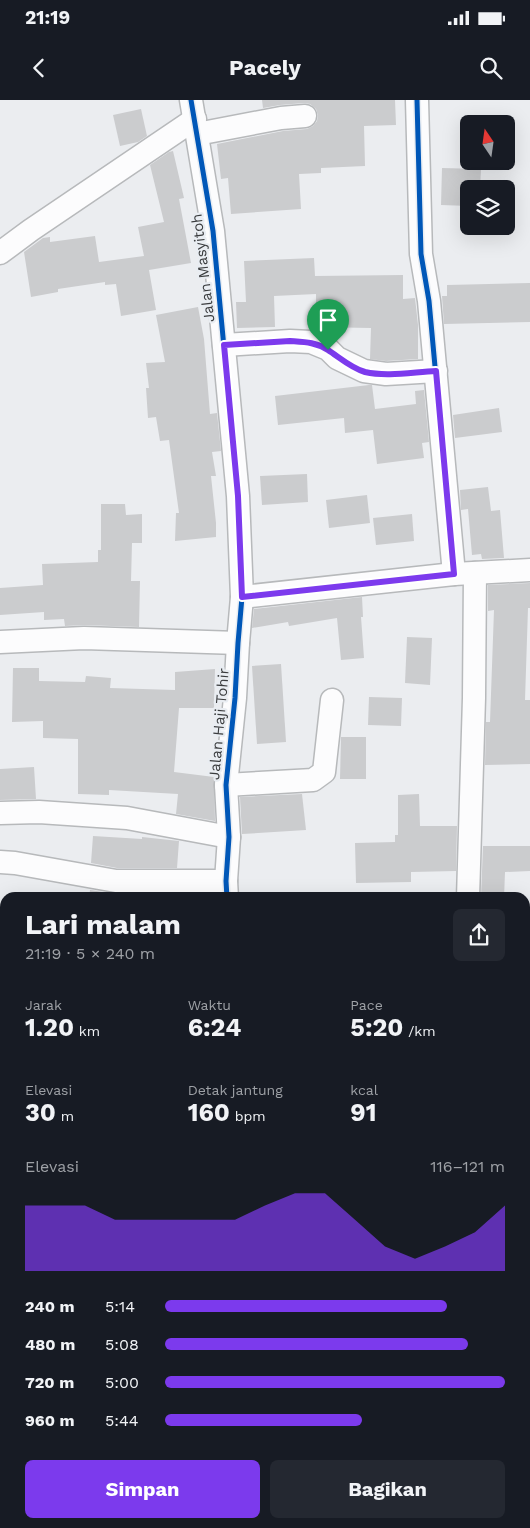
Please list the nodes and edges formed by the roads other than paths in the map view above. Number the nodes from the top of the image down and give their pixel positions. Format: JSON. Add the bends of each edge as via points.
{"nodes":[{"id":1,"x":417,"y":100,"type":"edge"},
{"id":2,"x":305,"y":116,"type":"dead end"},
{"id":3,"x":194,"y":118,"type":"edge"},
{"id":4,"x":0,"y":253,"type":"edge"},
{"id":5,"x":224,"y":345,"type":"junction"},
{"id":6,"x":436,"y":371,"type":"junction"},
{"id":7,"x":530,"y":570,"type":"edge"},
{"id":8,"x":464,"y":573,"type":"junction"},
{"id":9,"x":242,"y":597,"type":"junction"},
{"id":10,"x":0,"y":642,"type":"edge"},
{"id":11,"x":238,"y":643,"type":"junction"},
{"id":12,"x":332,"y":700,"type":"dead end"},
{"id":13,"x":226,"y":785,"type":"junction"},
{"id":14,"x":0,"y":813,"type":"edge"},
{"id":15,"x":229,"y":837,"type":"junction"},
{"id":16,"x":0,"y":862,"type":"edge"},
{"id":17,"x":227,"y":889,"type":"edge"},
{"id":18,"x":468,"y":892,"type":"edge"}],
"edges":[{"from":1,"to":6,"type":"street","via":[[421,254]]},
{"from":2,"to":3,"type":"street"},
{"from":3,"to":4,"type":"street"},
{"from":3,"to":5,"type":"street","name":"Jalan Masyitoh","via":[[213,231]]},
{"from":5,"to":6,"type":"street","via":[[311,342],[364,372]]},
{"from":5,"to":9,"type":"street","name":"Jalan Masyitoh","via":[[238,496]]},
{"from":6,"to":8,"type":"street"},
{"from":7,"to":8,"type":"street"},
{"from":8,"to":9,"type":"street"},
{"from":8,"to":18,"type":"street","via":[[474,698]]},
{"from":9,"to":11,"type":"street","name":"Jalan Masyitoh"},
{"from":10,"to":11,"type":"street","via":[[84,638]]},
{"from":11,"to":13,"type":"street","name":"Jalan Haji Tohir"},
{"from":12,"to":13,"type":"street","via":[[324,772],[313,780]]},
{"from":13,"to":15,"type":"street","name":"Jalan Haji Tohir"},
{"from":14,"to":15,"type":"street","via":[[39,812],[127,818]]},
{"from":15,"to":17,"type":"street","name":"Jalan Haji Tohir"},
{"from":16,"to":17,"type":"street","via":[[116,881]]}]}
